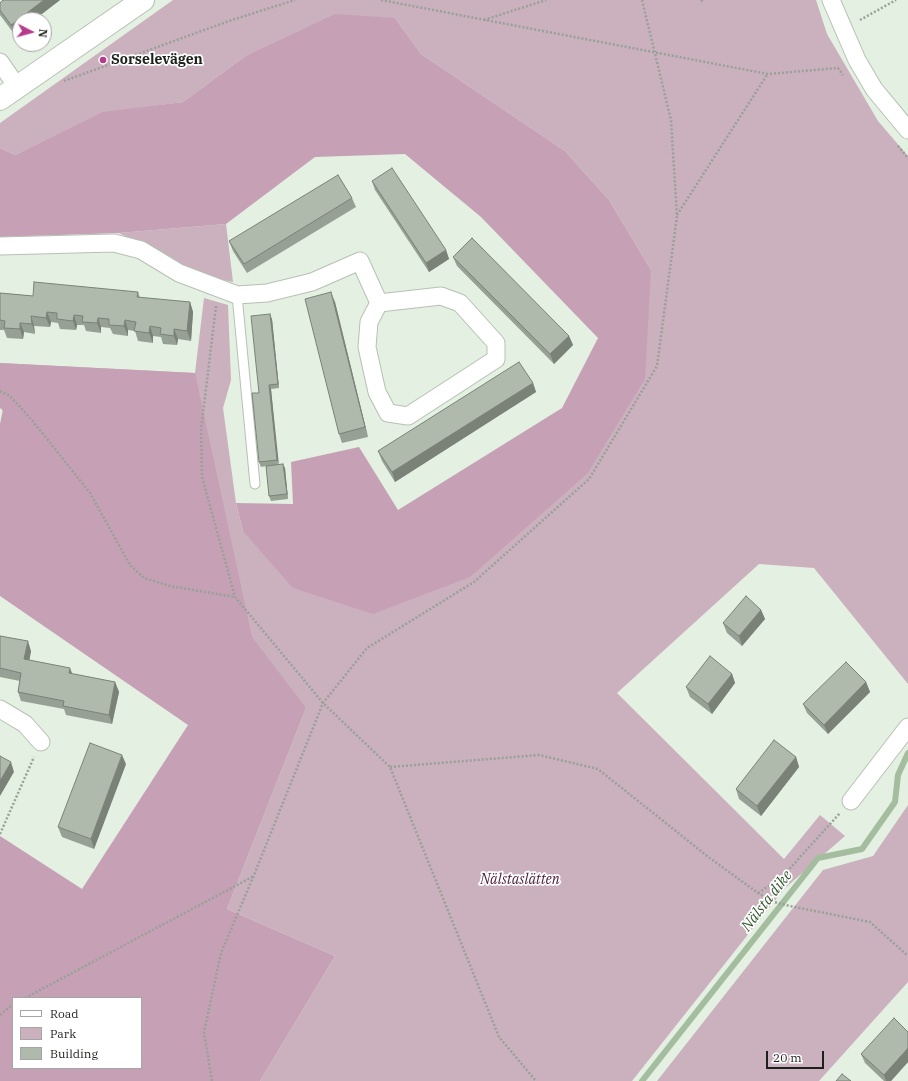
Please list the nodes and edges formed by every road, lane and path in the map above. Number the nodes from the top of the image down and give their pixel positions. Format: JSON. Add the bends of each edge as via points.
{"nodes":[{"id":1,"x":143,"y":0,"type":"edge"},
{"id":2,"x":296,"y":0,"type":"edge"},
{"id":3,"x":381,"y":0,"type":"edge"},
{"id":4,"x":546,"y":0,"type":"edge"},
{"id":5,"x":642,"y":0,"type":"edge"},
{"id":6,"x":831,"y":0,"type":"edge"},
{"id":7,"x":896,"y":0,"type":"edge"},
{"id":8,"x":483,"y":20,"type":"junction"},
{"id":9,"x":844,"y":29,"type":"junction"},
{"id":10,"x":655,"y":54,"type":"junction"},
{"id":11,"x":0,"y":62,"type":"edge"},
{"id":12,"x":768,"y":74,"type":"junction"},
{"id":13,"x":847,"y":80,"type":"dead end"},
{"id":14,"x":60,"y":83,"type":"dead end"},
{"id":15,"x":9,"y":93,"type":"edge"},
{"id":16,"x":908,"y":130,"type":"edge"},
{"id":17,"x":894,"y":140,"type":"dead end"},
{"id":18,"x":908,"y":158,"type":"edge"},
{"id":19,"x":677,"y":216,"type":"junction"},
{"id":20,"x":0,"y":246,"type":"edge"},
{"id":21,"x":218,"y":290,"type":"junction"},
{"id":22,"x":237,"y":295,"type":"junction"},
{"id":23,"x":379,"y":303,"type":"junction"},
{"id":24,"x":0,"y":391,"type":"edge"},
{"id":25,"x":255,"y":484,"type":"dead end"},
{"id":26,"x":235,"y":597,"type":"junction"},
{"id":27,"x":323,"y":702,"type":"junction"},
{"id":28,"x":0,"y":709,"type":"edge"},
{"id":29,"x":908,"y":727,"type":"edge"},
{"id":30,"x":41,"y":742,"type":"joint"},
{"id":31,"x":390,"y":767,"type":"junction"},
{"id":32,"x":851,"y":800,"type":"joint"},
{"id":33,"x":0,"y":834,"type":"edge"},
{"id":34,"x":254,"y":876,"type":"junction"},
{"id":35,"x":758,"y":893,"type":"junction"},
{"id":36,"x":908,"y":956,"type":"edge"},
{"id":37,"x":27,"y":997,"type":"edge"},
{"id":38,"x":12,"y":1005,"type":"edge"},
{"id":39,"x":0,"y":1015,"type":"edge"},
{"id":40,"x":212,"y":1081,"type":"edge"},
{"id":41,"x":536,"y":1081,"type":"edge"}],
"edges":[{"from":1,"to":15,"type":"street"},
{"from":2,"to":14,"type":"path","via":[[229,21]]},
{"from":3,"to":8,"type":"path"},
{"from":4,"to":8,"type":"path"},
{"from":5,"to":10,"type":"path"},
{"from":6,"to":9,"type":"street"},
{"from":7,"to":9,"type":"path"},
{"from":8,"to":10,"type":"path"},
{"from":9,"to":16,"type":"street","via":[[857,60],[874,89]]},
{"from":10,"to":12,"type":"path"},
{"from":10,"to":19,"type":"path","via":[[671,120]]},
{"from":11,"to":15,"type":"street"},
{"from":12,"to":13,"type":"path","via":[[838,68]]},
{"from":12,"to":19,"type":"path"},
{"from":17,"to":18,"type":"path"},
{"from":19,"to":27,"type":"path","via":[[657,366],[588,479],[474,582],[367,648]]},
{"from":20,"to":21,"type":"street","via":[[114,243],[141,250],[179,273]]},
{"from":21,"to":22,"type":"street"},
{"from":21,"to":26,"type":"path","via":[[200,430],[202,477]]},
{"from":22,"to":23,"type":"street","via":[[267,293],[312,282],[360,261]]},
{"from":22,"to":25,"type":"lane"},
{"from":23,"to":23,"type":"street","via":[[369,322],[367,347],[377,392],[388,413],[408,416],[496,359],[496,343],[460,302],[441,296]]},
{"from":24,"to":26,"type":"path","via":[[10,396],[31,419],[90,493],[130,565],[144,578],[170,586]]},
{"from":26,"to":27,"type":"path"},
{"from":27,"to":31,"type":"path"},
{"from":27,"to":34,"type":"path"},
{"from":28,"to":30,"type":"street","via":[[25,724]]},
{"from":29,"to":32,"type":"street"},
{"from":30,"to":33,"type":"path"},
{"from":31,"to":35,"type":"path","via":[[538,755],[598,769]]},
{"from":31,"to":41,"type":"path","via":[[499,1037]]},
{"from":32,"to":35,"type":"path","via":[[782,877]]},
{"from":34,"to":37,"type":"path"},
{"from":34,"to":40,"type":"path","via":[[221,953],[204,1032]]},
{"from":35,"to":36,"type":"path","via":[[774,902],[870,922]]},
{"from":38,"to":39,"type":"path"}]}
